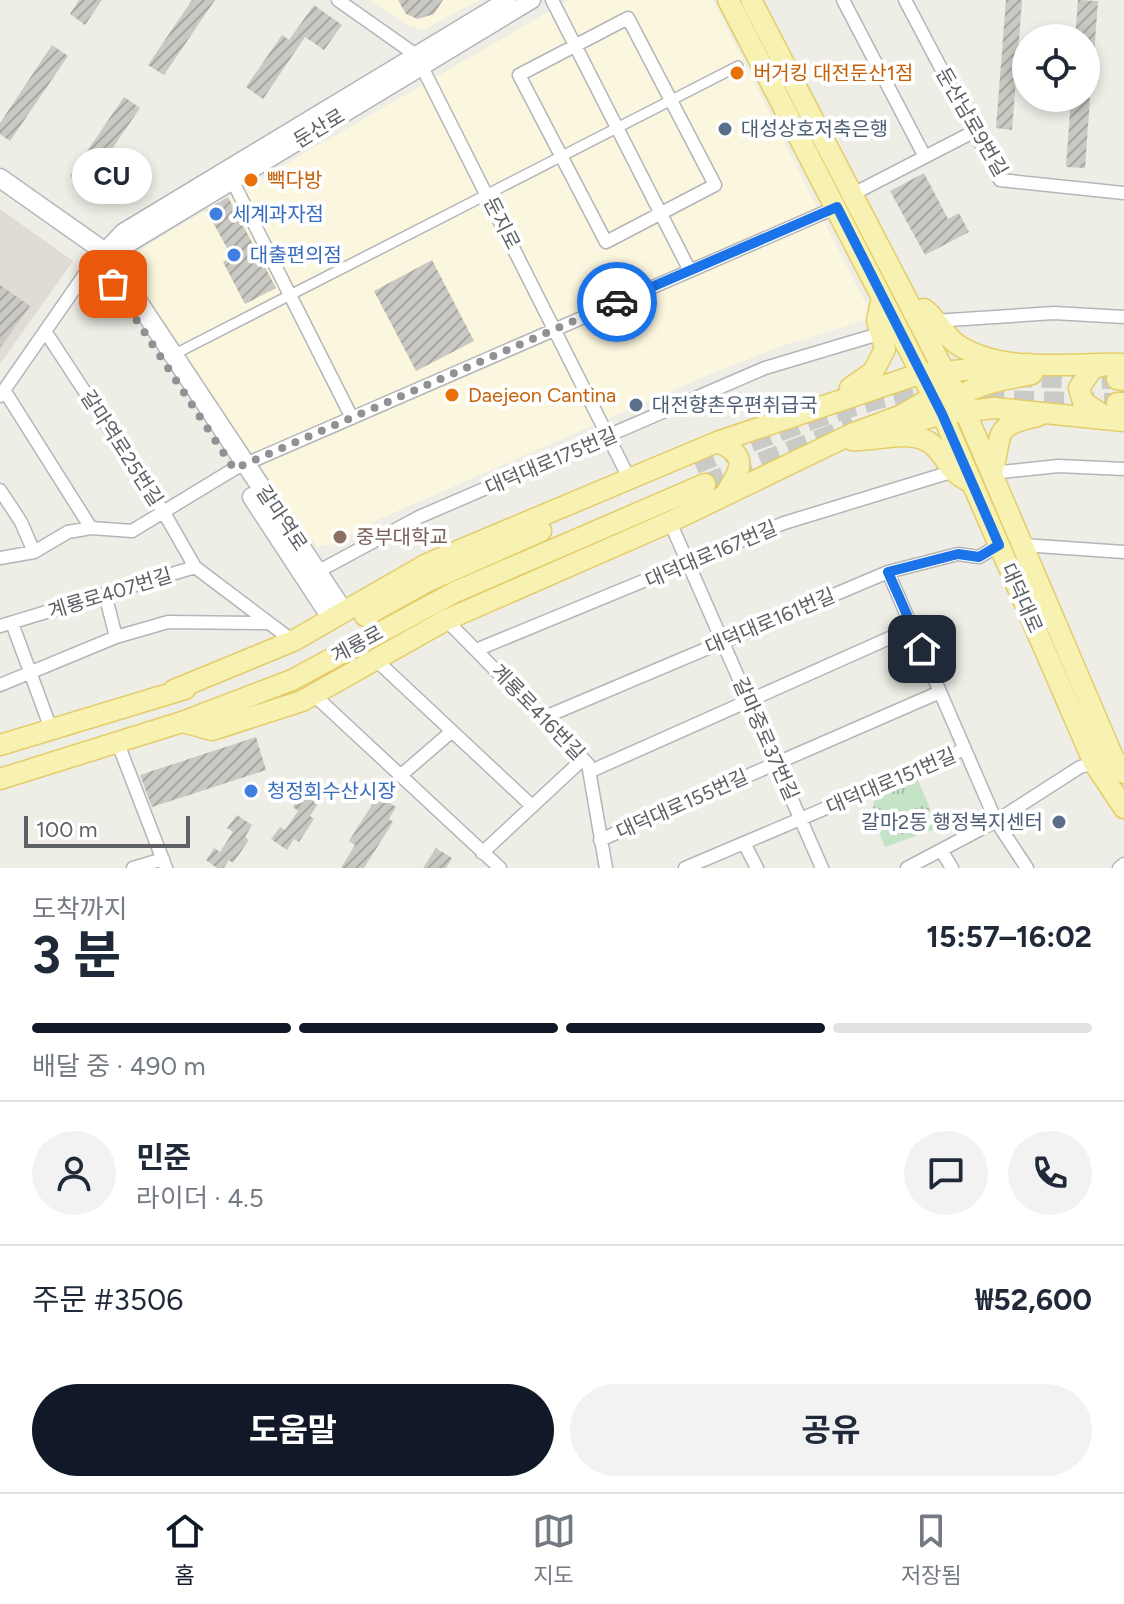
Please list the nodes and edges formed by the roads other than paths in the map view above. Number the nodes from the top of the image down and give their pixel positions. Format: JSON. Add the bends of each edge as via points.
{"nodes":[{"id":1,"x":338,"y":0,"type":"edge"},
{"id":2,"x":507,"y":0,"type":"edge"},
{"id":3,"x":532,"y":0,"type":"edge"},
{"id":4,"x":552,"y":0,"type":"edge"},
{"id":5,"x":728,"y":0,"type":"edge"},
{"id":6,"x":751,"y":0,"type":"edge"},
{"id":7,"x":843,"y":0,"type":"edge"},
{"id":8,"x":905,"y":0,"type":"edge"},
{"id":9,"x":576,"y":47,"type":"junction"},
{"id":10,"x":418,"y":61,"type":"junction"},
{"id":11,"x":738,"y":66,"type":"dead end"},
{"id":12,"x":671,"y":101,"type":"junction"},
{"id":13,"x":617,"y":128,"type":"junction"},
{"id":14,"x":975,"y":131,"type":"junction"},
{"id":15,"x":562,"y":156,"type":"junction"},
{"id":16,"x":925,"y":157,"type":"junction"},
{"id":17,"x":0,"y":178,"type":"edge"},
{"id":18,"x":232,"y":180,"type":"junction"},
{"id":19,"x":0,"y":190,"type":"edge"},
{"id":20,"x":1124,"y":193,"type":"edge"},
{"id":21,"x":487,"y":194,"type":"junction"},
{"id":22,"x":845,"y":201,"type":"junction"},
{"id":23,"x":661,"y":214,"type":"junction"},
{"id":24,"x":100,"y":255,"type":"junction"},
{"id":25,"x":690,"y":271,"type":"junction"},
{"id":26,"x":290,"y":295,"type":"junction"},
{"id":27,"x":882,"y":298,"type":"junction"},
{"id":28,"x":910,"y":301,"type":"junction"},
{"id":29,"x":1124,"y":317,"type":"edge"},
{"id":30,"x":934,"y":321,"type":"junction"},
{"id":31,"x":557,"y":329,"type":"junction"},
{"id":32,"x":45,"y":331,"type":"junction"},
{"id":33,"x":882,"y":333,"type":"junction"},
{"id":34,"x":173,"y":355,"type":"junction"},
{"id":35,"x":1030,"y":364,"type":"junction"},
{"id":36,"x":1067,"y":366,"type":"junction"},
{"id":37,"x":945,"y":370,"type":"junction"},
{"id":38,"x":1119,"y":372,"type":"edge"},
{"id":39,"x":919,"y":374,"type":"junction"},
{"id":40,"x":2,"y":393,"type":"edge"},
{"id":41,"x":834,"y":399,"type":"junction"},
{"id":42,"x":962,"y":404,"type":"junction"},
{"id":43,"x":937,"y":406,"type":"junction"},
{"id":44,"x":1119,"y":412,"type":"edge"},
{"id":45,"x":1052,"y":413,"type":"junction"},
{"id":46,"x":352,"y":418,"type":"junction"},
{"id":47,"x":610,"y":435,"type":"junction"},
{"id":48,"x":852,"y":440,"type":"junction"},
{"id":49,"x":717,"y":442,"type":"junction"},
{"id":50,"x":799,"y":458,"type":"junction"},
{"id":51,"x":695,"y":464,"type":"tunnel mouth"},
{"id":52,"x":240,"y":466,"type":"junction"},
{"id":53,"x":1124,"y":469,"type":"edge"},
{"id":54,"x":951,"y":472,"type":"junction"},
{"id":55,"x":992,"y":473,"type":"junction"},
{"id":56,"x":629,"y":478,"type":"junction"},
{"id":57,"x":972,"y":483,"type":"junction"},
{"id":58,"x":705,"y":484,"type":"tunnel mouth"},
{"id":59,"x":0,"y":490,"type":"edge"},
{"id":60,"x":725,"y":495,"type":"junction"},
{"id":61,"x":163,"y":511,"type":"junction"},
{"id":62,"x":670,"y":522,"type":"junction"},
{"id":63,"x":91,"y":528,"type":"junction"},
{"id":64,"x":999,"y":545,"type":"junction"},
{"id":65,"x":1023,"y":545,"type":"junction"},
{"id":66,"x":34,"y":552,"type":"junction"},
{"id":67,"x":1124,"y":552,"type":"edge"},
{"id":68,"x":0,"y":558,"type":"edge"},
{"id":69,"x":687,"y":565,"type":"junction"},
{"id":70,"x":195,"y":567,"type":"junction"},
{"id":71,"x":317,"y":572,"type":"junction"},
{"id":72,"x":888,"y":572,"type":"junction"},
{"id":73,"x":105,"y":594,"type":"junction"},
{"id":74,"x":338,"y":616,"type":"junction"},
{"id":75,"x":446,"y":620,"type":"junction"},
{"id":76,"x":265,"y":623,"type":"junction"},
{"id":77,"x":6,"y":625,"type":"edge"},
{"id":78,"x":912,"y":628,"type":"junction"},
{"id":79,"x":116,"y":637,"type":"junction"},
{"id":80,"x":722,"y":640,"type":"junction"},
{"id":81,"x":293,"y":641,"type":"junction"},
{"id":82,"x":476,"y":650,"type":"junction"},
{"id":83,"x":376,"y":660,"type":"junction"},
{"id":84,"x":29,"y":674,"type":"junction"},
{"id":85,"x":0,"y":685,"type":"edge"},
{"id":86,"x":174,"y":690,"type":"junction"},
{"id":87,"x":940,"y":692,"type":"junction"},
{"id":88,"x":314,"y":695,"type":"junction"},
{"id":89,"x":749,"y":700,"type":"junction"},
{"id":90,"x":545,"y":717,"type":"junction"},
{"id":91,"x":182,"y":722,"type":"junction"},
{"id":92,"x":51,"y":729,"type":"junction"},
{"id":93,"x":451,"y":732,"type":"junction"},
{"id":94,"x":117,"y":741,"type":"junction"},
{"id":95,"x":0,"y":745,"type":"edge"},
{"id":96,"x":965,"y":749,"type":"junction"},
{"id":97,"x":583,"y":759,"type":"junction"},
{"id":98,"x":776,"y":763,"type":"junction"},
{"id":99,"x":1111,"y":765,"type":"edge"},
{"id":100,"x":591,"y":771,"type":"junction"},
{"id":101,"x":400,"y":776,"type":"junction"},
{"id":102,"x":0,"y":779,"type":"edge"},
{"id":103,"x":532,"y":806,"type":"junction"},
{"id":104,"x":1124,"y":808,"type":"edge"},
{"id":105,"x":801,"y":819,"type":"junction"},
{"id":106,"x":996,"y":821,"type":"junction"},
{"id":107,"x":600,"y":840,"type":"junction"},
{"id":108,"x":744,"y":843,"type":"junction"},
{"id":109,"x":941,"y":850,"type":"junction"},
{"id":110,"x":482,"y":853,"type":"junction"},
{"id":111,"x":164,"y":864,"type":"edge"},
{"id":112,"x":1124,"y":864,"type":"edge"},
{"id":113,"x":133,"y":868,"type":"edge"},
{"id":114,"x":500,"y":868,"type":"edge"},
{"id":115,"x":606,"y":868,"type":"edge"},
{"id":116,"x":685,"y":868,"type":"edge"},
{"id":117,"x":757,"y":868,"type":"edge"},
{"id":118,"x":822,"y":868,"type":"edge"},
{"id":119,"x":907,"y":868,"type":"edge"},
{"id":120,"x":952,"y":868,"type":"edge"},
{"id":121,"x":1027,"y":868,"type":"edge"},
{"id":122,"x":1119,"y":868,"type":"edge"}],
"edges":[{"from":1,"to":10,"type":"street","name":"둔지로"},
{"from":2,"to":10,"type":"street","name":"둔산로"},
{"from":3,"to":10,"type":"street","name":"둔산로"},
{"from":4,"to":9,"type":"street"},
{"from":5,"to":22,"type":"main road","name":"대덕대로"},
{"from":6,"to":22,"type":"main road","name":"대덕대로"},
{"from":7,"to":16,"type":"street"},
{"from":8,"to":14,"type":"street","name":"둔산남로9번길"},
{"from":9,"to":12,"type":"street","via":[[628,18]]},
{"from":9,"to":13,"type":"street"},
{"from":9,"to":15,"type":"street","via":[[519,75]]},
{"from":10,"to":18,"type":"street","name":"둔산로"},
{"from":10,"to":21,"type":"street","name":"둔지로"},
{"from":10,"to":24,"type":"street","name":"둔산로","via":[[123,232]]},
{"from":11,"to":12,"type":"street"},
{"from":12,"to":13,"type":"street"},
{"from":12,"to":23,"type":"street","via":[[715,185]]},
{"from":13,"to":15,"type":"street"},
{"from":13,"to":23,"type":"street"},
{"from":14,"to":16,"type":"street"},
{"from":14,"to":20,"type":"street","name":"둔산남로9번길","via":[[1004,183]]},
{"from":15,"to":21,"type":"street"},
{"from":15,"to":23,"type":"street","via":[[606,242]]},
{"from":16,"to":22,"type":"street"},
{"from":17,"to":24,"type":"main road","name":"갈마역로"},
{"from":18,"to":24,"type":"street","name":"둔산로","via":[[130,243]]},
{"from":18,"to":26,"type":"street"},
{"from":19,"to":24,"type":"main road","name":"갈마역로"},
{"from":21,"to":26,"type":"street"},
{"from":21,"to":31,"type":"street","name":"둔지로"},
{"from":22,"to":25,"type":"street"},
{"from":22,"to":27,"type":"main road","name":"대덕대로"},
{"from":22,"to":28,"type":"main road","name":"대덕대로"},
{"from":23,"to":25,"type":"street"},
{"from":24,"to":32,"type":"street"},
{"from":24,"to":34,"type":"main road","name":"갈마역로"},
{"from":24,"to":52,"type":"main road","name":"갈마역로"},
{"from":25,"to":31,"type":"street"},
{"from":26,"to":34,"type":"street"},
{"from":26,"to":46,"type":"street"},
{"from":27,"to":33,"type":"main road","via":[[877,320]]},
{"from":27,"to":39,"type":"main road","name":"대덕대로"},
{"from":28,"to":30,"type":"main road"},
{"from":28,"to":37,"type":"main road","name":"대덕대로"},
{"from":29,"to":30,"type":"street","via":[[1054,313]]},
{"from":30,"to":35,"type":"main road","via":[[947,337],[975,353]]},
{"from":31,"to":46,"type":"street"},
{"from":31,"to":47,"type":"street","name":"둔지로"},
{"from":32,"to":40,"type":"street"},
{"from":32,"to":61,"type":"street","name":"갈마역로25번길"},
{"from":33,"to":41,"type":"main road","via":[[885,349],[873,372]]},
{"from":33,"to":47,"type":"street","name":"대덕대로175번길","via":[[765,368]]},
{"from":34,"to":52,"type":"main road","name":"갈마역로"},
{"from":35,"to":36,"type":"main road"},
{"from":35,"to":37,"type":"main road"},
{"from":36,"to":38,"type":"main road"},
{"from":36,"to":42,"type":"main road","via":[[991,383]]},
{"from":37,"to":39,"type":"main road"},
{"from":37,"to":42,"type":"main road","name":"대덕대로"},
{"from":37,"to":43,"type":"main road"},
{"from":38,"to":44,"type":"main road","via":[[1093,368],[1079,388],[1091,411]]},
{"from":39,"to":41,"type":"main road"},
{"from":39,"to":43,"type":"main road","name":"대덕대로"},
{"from":40,"to":63,"type":"street"},
{"from":41,"to":49,"type":"main road"},
{"from":42,"to":43,"type":"main road"},
{"from":42,"to":45,"type":"main road"},
{"from":42,"to":55,"type":"main road","name":"대덕대로"},
{"from":43,"to":48,"type":"main road"},
{"from":43,"to":50,"type":"main road"},
{"from":43,"to":57,"type":"main road","name":"대덕대로"},
{"from":44,"to":45,"type":"main road"},
{"from":45,"to":55,"type":"main road","via":[[1015,421],[1005,429],[994,448]]},
{"from":46,"to":52,"type":"street"},
{"from":47,"to":56,"type":"street","name":"둔지로"},
{"from":47,"to":71,"type":"street","name":"대덕대로175번길","via":[[419,517]]},
{"from":48,"to":50,"type":"main road"},
{"from":48,"to":54,"type":"main road","via":[[920,438],[942,454]]},
{"from":49,"to":56,"type":"main road"},
{"from":49,"to":60,"type":"main road","via":[[735,450],[739,459],[739,473]]},
{"from":50,"to":60,"type":"main road"},
{"from":51,"to":86,"type":"main road","name":"계룡로","via":[[428,581],[267,667],[214,686]]},
{"from":52,"to":61,"type":"street"},
{"from":52,"to":71,"type":"main road","name":"갈마역로"},
{"from":52,"to":74,"type":"main road","name":"갈마역로"},
{"from":53,"to":55,"type":"street","via":[[1058,466]]},
{"from":54,"to":57,"type":"main road"},
{"from":54,"to":69,"type":"street","name":"대덕대로167번길","via":[[784,523]]},
{"from":55,"to":65,"type":"main road","name":"대덕대로"},
{"from":56,"to":74,"type":"main road","via":[[427,564]]},
{"from":57,"to":64,"type":"main road","name":"대덕대로"},
{"from":58,"to":91,"type":"main road","name":"계룡로","via":[[455,592],[292,680]]},
{"from":59,"to":66,"type":"street"},
{"from":60,"to":62,"type":"main road"},
{"from":61,"to":63,"type":"street","via":[[132,531]]},
{"from":61,"to":70,"type":"street","name":"갈마역로25번길"},
{"from":62,"to":69,"type":"street","name":"갈마중로37번길"},
{"from":62,"to":75,"type":"main road"},
{"from":63,"to":66,"type":"street","via":[[68,532]]},
{"from":64,"to":72,"type":"street","name":"대덕대로161번길","via":[[979,557],[958,554]]},
{"from":64,"to":99,"type":"main road","name":"대덕대로"},
{"from":65,"to":67,"type":"street"},
{"from":65,"to":99,"type":"main road","name":"대덕대로"},
{"from":66,"to":68,"type":"street"},
{"from":69,"to":80,"type":"street","name":"갈마중로37번길"},
{"from":69,"to":82,"type":"street","name":"대덕대로167번길"},
{"from":70,"to":73,"type":"street","name":"계룡로407번길"},
{"from":70,"to":76,"type":"street","name":"계룡로407번길"},
{"from":71,"to":74,"type":"main road","name":"갈마역로"},
{"from":72,"to":78,"type":"street"},
{"from":72,"to":80,"type":"street","name":"대덕대로161번길"},
{"from":73,"to":77,"type":"street","name":"계룡로407번길"},
{"from":73,"to":79,"type":"street"},
{"from":74,"to":81,"type":"main road"},
{"from":75,"to":82,"type":"street","name":"계룡로416번길"},
{"from":75,"to":83,"type":"main road"},
{"from":76,"to":79,"type":"street","via":[[168,622]]},
{"from":76,"to":81,"type":"street","name":"계룡로407번길"},
{"from":77,"to":84,"type":"street"},
{"from":78,"to":87,"type":"street"},
{"from":78,"to":89,"type":"street"},
{"from":79,"to":84,"type":"street"},
{"from":80,"to":89,"type":"street","name":"갈마중로37번길"},
{"from":80,"to":90,"type":"street","name":"대덕대로161번길"},
{"from":81,"to":86,"type":"main road"},
{"from":82,"to":90,"type":"street","name":"계룡로416번길"},
{"from":83,"to":88,"type":"main road"},
{"from":83,"to":93,"type":"street","name":"계룡로"},
{"from":84,"to":85,"type":"street"},
{"from":84,"to":92,"type":"street"},
{"from":86,"to":92,"type":"main road","name":"계룡로"},
{"from":87,"to":96,"type":"street"},
{"from":87,"to":98,"type":"street","name":"대덕대로155번길"},
{"from":88,"to":91,"type":"main road","via":[[212,730]]},
{"from":88,"to":101,"type":"street"},
{"from":89,"to":98,"type":"street","name":"갈마중로37번길"},
{"from":89,"to":100,"type":"street"},
{"from":90,"to":97,"type":"street","name":"계룡로416번길"},
{"from":91,"to":94,"type":"main road","name":"계룡로"},
{"from":92,"to":95,"type":"main road","name":"계룡로"},
{"from":93,"to":101,"type":"street"},
{"from":93,"to":103,"type":"street","name":"계룡로"},
{"from":94,"to":102,"type":"main road","name":"계룡로"},
{"from":94,"to":111,"type":"street"},
{"from":96,"to":105,"type":"street","name":"대덕대로151번길"},
{"from":96,"to":106,"type":"street"},
{"from":97,"to":100,"type":"street","name":"계룡로416번길"},
{"from":97,"to":103,"type":"street"},
{"from":98,"to":105,"type":"street","name":"갈마중로37번길"},
{"from":98,"to":107,"type":"street","name":"대덕대로155번길"},
{"from":99,"to":104,"type":"main road","name":"대덕대로"},
{"from":99,"to":106,"type":"street","via":[[1080,767]]},
{"from":100,"to":107,"type":"street","name":"계룡로416번길"},
{"from":101,"to":110,"type":"street"},
{"from":103,"to":110,"type":"street"},
{"from":105,"to":108,"type":"street","name":"대덕대로151번길"},
{"from":105,"to":118,"type":"street","name":"갈마중로37번길"},
{"from":106,"to":109,"type":"street"},
{"from":106,"to":121,"type":"street"},
{"from":107,"to":115,"type":"street","name":"계룡로416번길"},
{"from":108,"to":116,"type":"street","name":"대덕대로151번길"},
{"from":108,"to":117,"type":"street"},
{"from":109,"to":119,"type":"street"},
{"from":109,"to":120,"type":"street"},
{"from":110,"to":114,"type":"street"},
{"from":111,"to":113,"type":"street"},
{"from":112,"to":122,"type":"street"}]}
